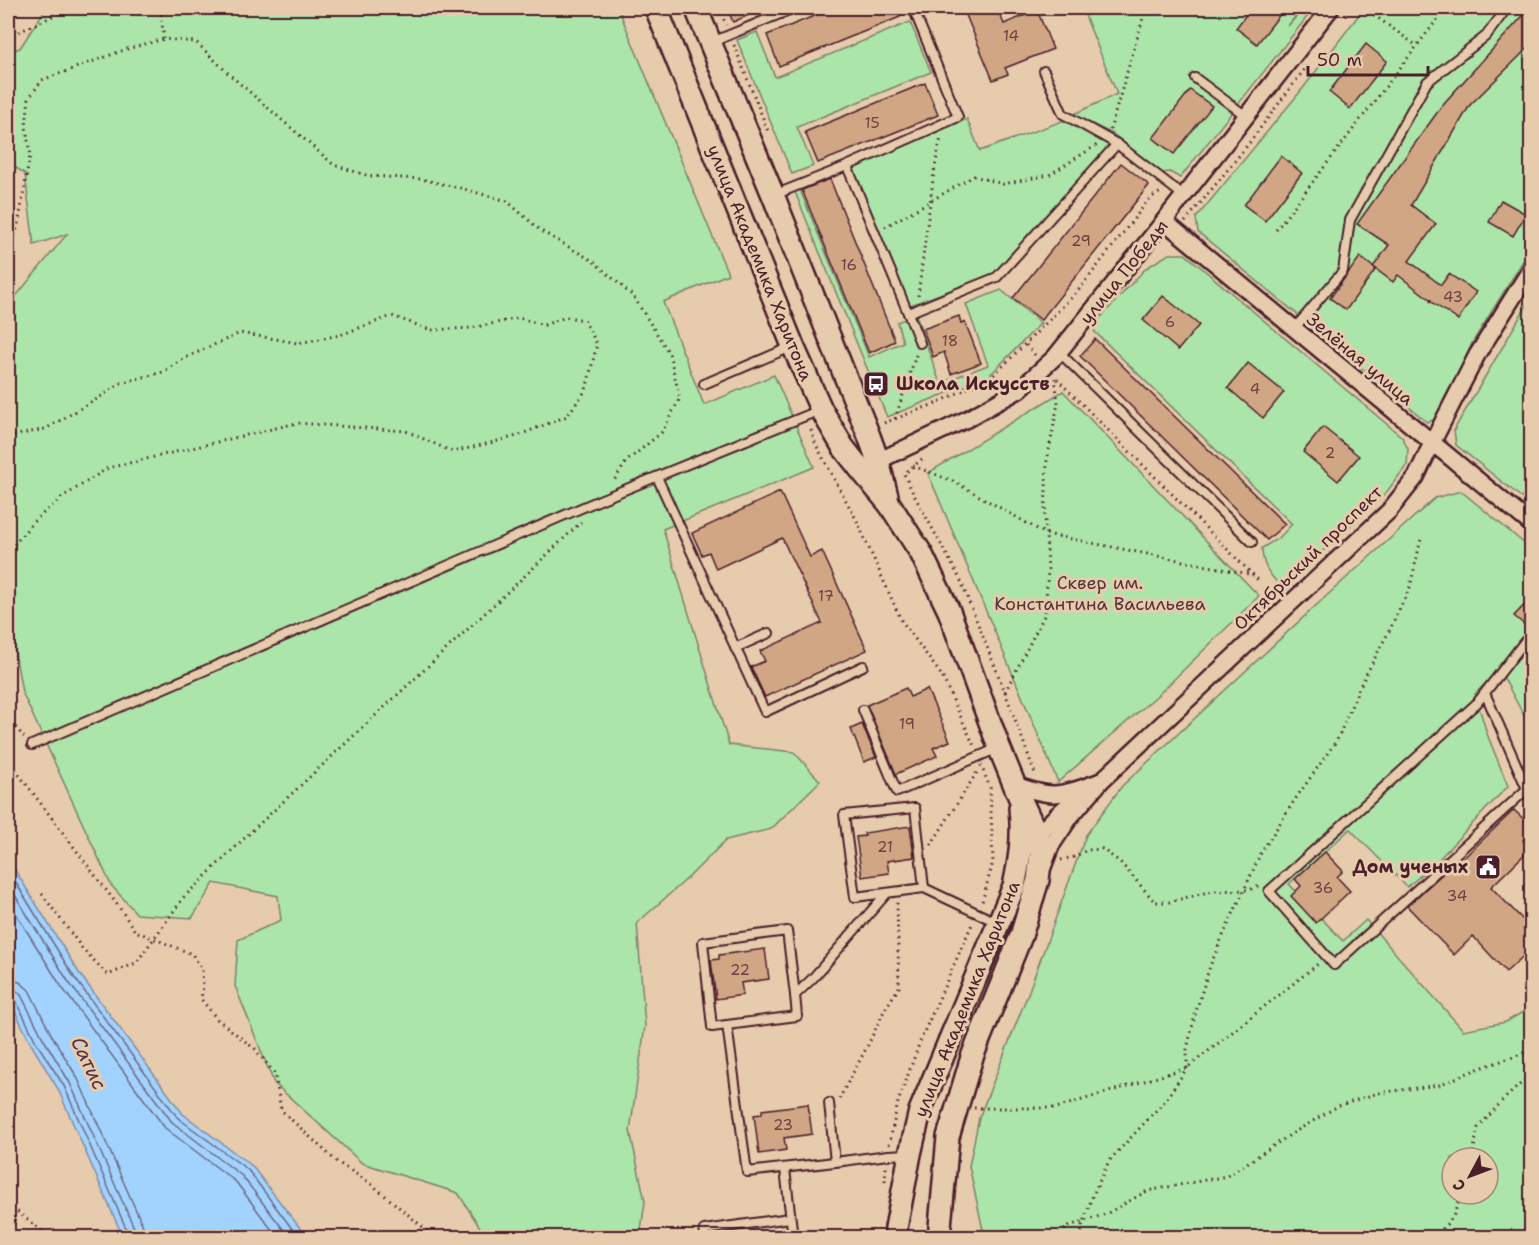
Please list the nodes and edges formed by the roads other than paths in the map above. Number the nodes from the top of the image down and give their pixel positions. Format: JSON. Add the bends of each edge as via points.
{"nodes":[{"id":1,"x":656,"y":8,"type":"edge"},
{"id":2,"x":696,"y":8,"type":"edge"},
{"id":3,"x":796,"y":8,"type":"edge"},
{"id":4,"x":913,"y":8,"type":"edge"},
{"id":5,"x":1331,"y":8,"type":"edge"},
{"id":6,"x":1507,"y":8,"type":"edge"},
{"id":7,"x":779,"y":11,"type":"edge"},
{"id":8,"x":710,"y":43,"type":"junction"},
{"id":9,"x":1044,"y":71,"type":"dead end"},
{"id":10,"x":1195,"y":78,"type":"dead end"},
{"id":11,"x":1246,"y":116,"type":"junction"},
{"id":12,"x":1117,"y":144,"type":"junction"},
{"id":13,"x":847,"y":166,"type":"junction"},
{"id":14,"x":1178,"y":191,"type":"junction"},
{"id":15,"x":773,"y":195,"type":"junction"},
{"id":16,"x":1164,"y":221,"type":"junction"},
{"id":17,"x":1532,"y":267,"type":"edge"},
{"id":18,"x":912,"y":311,"type":"junction"},
{"id":19,"x":1294,"y":329,"type":"junction"},
{"id":20,"x":920,"y":343,"type":"road end"},
{"id":21,"x":793,"y":346,"type":"junction"},
{"id":22,"x":1059,"y":352,"type":"junction"},
{"id":23,"x":704,"y":384,"type":"dead end"},
{"id":24,"x":813,"y":412,"type":"junction"},
{"id":25,"x":1432,"y":443,"type":"junction"},
{"id":26,"x":869,"y":466,"type":"junction"},
{"id":27,"x":657,"y":477,"type":"junction"},
{"id":28,"x":1532,"y":525,"type":"edge"},
{"id":29,"x":1252,"y":542,"type":"dead end"},
{"id":30,"x":769,"y":633,"type":"dead end"},
{"id":31,"x":1525,"y":641,"type":"dead end"},
{"id":32,"x":735,"y":648,"type":"junction"},
{"id":33,"x":863,"y":666,"type":"dead end"},
{"id":34,"x":1485,"y":693,"type":"junction"},
{"id":35,"x":863,"y":710,"type":"dead end"},
{"id":36,"x":32,"y":745,"type":"road end"},
{"id":37,"x":999,"y":747,"type":"junction"},
{"id":38,"x":1101,"y":781,"type":"junction"},
{"id":39,"x":1017,"y":790,"type":"junction"},
{"id":40,"x":1037,"y":835,"type":"junction"},
{"id":41,"x":1019,"y":862,"type":"junction"},
{"id":42,"x":1038,"y":880,"type":"junction"},
{"id":43,"x":924,"y":888,"type":"junction"},
{"id":44,"x":887,"y":893,"type":"junction"},
{"id":45,"x":999,"y":923,"type":"junction"},
{"id":46,"x":795,"y":995,"type":"junction"},
{"id":47,"x":728,"y":1025,"type":"junction"},
{"id":48,"x":829,"y":1103,"type":"dead end"},
{"id":49,"x":910,"y":1154,"type":"junction"},
{"id":50,"x":835,"y":1162,"type":"junction"},
{"id":51,"x":785,"y":1169,"type":"junction"},
{"id":52,"x":790,"y":1218,"type":"junction"},
{"id":53,"x":705,"y":1238,"type":"edge"},
{"id":54,"x":793,"y":1238,"type":"edge"},
{"id":55,"x":896,"y":1238,"type":"edge"},
{"id":56,"x":939,"y":1238,"type":"edge"}],
"edges":[{"from":1,"to":21,"type":"main road","name":"улица Академика Харитона"},
{"from":2,"to":8,"type":"main road","name":"улица Академика Харитона"},
{"from":3,"to":7,"type":"lane"},
{"from":4,"to":13,"type":"lane","via":[[958,117]]},
{"from":5,"to":11,"type":"street","name":"улица Победы"},
{"from":6,"to":19,"type":"lane","via":[[1486,36],[1427,82],[1350,220],[1343,271]]},
{"from":7,"to":8,"type":"lane"},
{"from":8,"to":15,"type":"main road","name":"улица Академика Харитона"},
{"from":9,"to":12,"type":"lane","via":[[1063,114]]},
{"from":10,"to":11,"type":"lane"},
{"from":11,"to":14,"type":"street","name":"улица Победы"},
{"from":12,"to":14,"type":"lane"},
{"from":12,"to":18,"type":"lane","via":[[997,278]]},
{"from":13,"to":15,"type":"lane"},
{"from":13,"to":18,"type":"lane"},
{"from":14,"to":16,"type":"street","name":"улица Победы"},
{"from":15,"to":26,"type":"main road","name":"улица Академика Харитона"},
{"from":16,"to":19,"type":"street","name":"Зелёная улица"},
{"from":16,"to":22,"type":"street","name":"улица Победы"},
{"from":17,"to":25,"type":"street","name":"Октябрьский проспект","via":[[1477,355]]},
{"from":18,"to":20,"type":"lane"},
{"from":19,"to":25,"type":"street","name":"Зелёная улица"},
{"from":21,"to":23,"type":"lane"},
{"from":21,"to":24,"type":"main road","name":"улица Академика Харитона"},
{"from":22,"to":26,"type":"street","name":"улица Победы","via":[[1019,390]]},
{"from":22,"to":29,"type":"lane"},
{"from":24,"to":26,"type":"main road","name":"улица Академика Харитона"},
{"from":24,"to":27,"type":"lane"},
{"from":25,"to":28,"type":"street","name":"Зелёная улица"},
{"from":25,"to":38,"type":"street","name":"Октябрьский проспект","via":[[1416,477],[1389,511]]},
{"from":26,"to":37,"type":"main road","name":"улица Академика Харитона","via":[[921,553],[949,611]]},
{"from":27,"to":32,"type":"lane"},
{"from":27,"to":36,"type":"lane"},
{"from":30,"to":32,"type":"lane"},
{"from":31,"to":34,"type":"lane"},
{"from":32,"to":33,"type":"lane","via":[[765,712]]},
{"from":34,"to":34,"type":"lane","via":[[1527,789],[1334,965],[1269,891]]},
{"from":35,"to":37,"type":"lane","via":[[897,792]]},
{"from":37,"to":39,"type":"main road","name":"улица Академика Харитона"},
{"from":38,"to":39,"type":"street","name":"Октябрьский проспект","via":[[1053,794]]},
{"from":38,"to":40,"type":"street","name":"Октябрьский проспект","via":[[1082,792]]},
{"from":38,"to":42,"type":"street","name":"Октябрьский проспект","via":[[1071,816],[1052,846]]},
{"from":39,"to":40,"type":"main road","name":"улица Академика Харитона"},
{"from":39,"to":41,"type":"main road","name":"улица Академика Харитона","via":[[1022,831]]},
{"from":40,"to":41,"type":"street","name":"Октябрьский проспект"},
{"from":40,"to":42,"type":"main road","name":"улица Академика Харитона","via":[[1041,854]]},
{"from":41,"to":45,"type":"main road","name":"улица Академика Харитона"},
{"from":42,"to":56,"type":"main road","name":"улица Академика Харитона","via":[[1022,936],[972,1057],[948,1137]]},
{"from":43,"to":44,"type":"lane"},
{"from":43,"to":44,"type":"lane","via":[[915,808],[844,815],[855,897]]},
{"from":43,"to":45,"type":"lane"},
{"from":44,"to":46,"type":"lane"},
{"from":45,"to":49,"type":"main road","name":"улица Академика Харитона","via":[[920,1111]]},
{"from":46,"to":47,"type":"lane","via":[[797,1016]]},
{"from":46,"to":47,"type":"lane","via":[[787,931],[703,942],[712,1027]]},
{"from":47,"to":51,"type":"lane","via":[[747,1172]]},
{"from":48,"to":50,"type":"lane"},
{"from":49,"to":50,"type":"lane"},
{"from":49,"to":55,"type":"main road","name":"улица Академика Харитона"},
{"from":50,"to":51,"type":"lane"},
{"from":51,"to":52,"type":"lane"},
{"from":52,"to":53,"type":"lane","via":[[704,1230]]},
{"from":52,"to":54,"type":"lane"}]}
